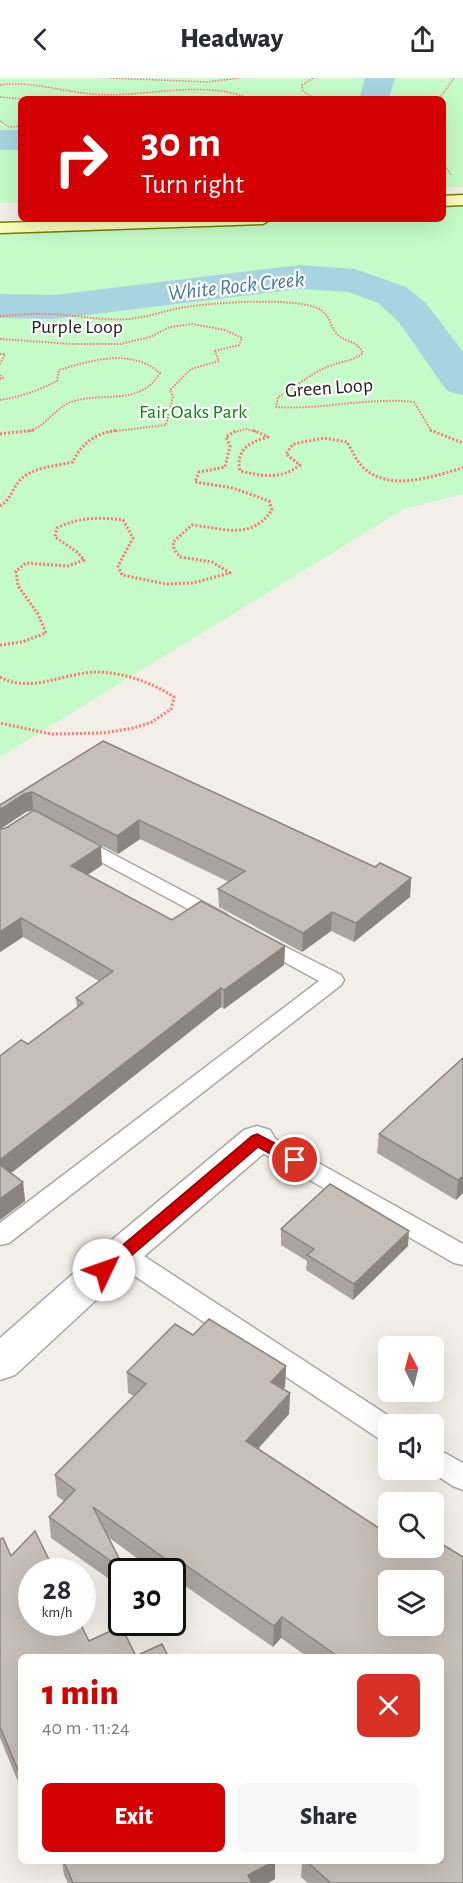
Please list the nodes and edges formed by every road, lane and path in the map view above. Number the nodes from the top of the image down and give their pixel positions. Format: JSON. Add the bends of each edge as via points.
{"nodes":[{"id":1,"x":110,"y":78,"type":"edge"},
{"id":2,"x":239,"y":78,"type":"edge"},
{"id":3,"x":313,"y":78,"type":"edge"},
{"id":4,"x":454,"y":78,"type":"edge"},
{"id":5,"x":0,"y":85,"type":"edge"},
{"id":6,"x":244,"y":96,"type":"edge"},
{"id":7,"x":310,"y":96,"type":"edge"},
{"id":8,"x":441,"y":96,"type":"edge"},
{"id":9,"x":0,"y":97,"type":"edge"},
{"id":10,"x":18,"y":99,"type":"edge"},
{"id":11,"x":0,"y":122,"type":"edge"},
{"id":12,"x":18,"y":126,"type":"edge"},
{"id":13,"x":446,"y":167,"type":"edge"},
{"id":14,"x":453,"y":178,"type":"dead end"},
{"id":15,"x":463,"y":200,"type":"edge"},
{"id":16,"x":446,"y":201,"type":"edge"},
{"id":17,"x":463,"y":212,"type":"edge"},
{"id":18,"x":446,"y":213,"type":"edge"},
{"id":19,"x":0,"y":215,"type":"edge"},
{"id":20,"x":18,"y":215,"type":"edge"},
{"id":21,"x":175,"y":222,"type":"edge"},
{"id":22,"x":0,"y":228,"type":"edge"},
{"id":23,"x":0,"y":316,"type":"edge"},
{"id":24,"x":0,"y":339,"type":"edge"},
{"id":25,"x":0,"y":354,"type":"edge"},
{"id":26,"x":0,"y":364,"type":"edge"},
{"id":27,"x":0,"y":399,"type":"edge"},
{"id":28,"x":0,"y":434,"type":"edge"},
{"id":29,"x":463,"y":443,"type":"edge"},
{"id":30,"x":463,"y":468,"type":"edge"},
{"id":31,"x":0,"y":506,"type":"edge"},
{"id":32,"x":0,"y":645,"type":"edge"},
{"id":33,"x":0,"y":677,"type":"edge"},
{"id":34,"x":0,"y":723,"type":"edge"},
{"id":35,"x":54,"y":829,"type":"edge"},
{"id":36,"x":257,"y":1139,"type":"joint"},
{"id":37,"x":0,"y":1236,"type":"edge"},
{"id":38,"x":121,"y":1254,"type":"junction"},
{"id":39,"x":463,"y":1256,"type":"edge"},
{"id":40,"x":0,"y":1363,"type":"edge"},
{"id":41,"x":378,"y":1423,"type":"edge"},
{"id":42,"x":444,"y":1466,"type":"edge"},
{"id":43,"x":463,"y":1478,"type":"edge"}],
"edges":[{"from":1,"to":2,"type":"path","via":[[207,82]]},
{"from":3,"to":7,"type":"path","via":[[302,85]]},
{"from":4,"to":8,"type":"path"},
{"from":5,"to":6,"type":"path","via":[[28,83],[91,94],[203,91]]},
{"from":9,"to":10,"type":"path"},
{"from":11,"to":12,"type":"path"},
{"from":13,"to":14,"type":"path"},
{"from":15,"to":16,"type":"main road"},
{"from":17,"to":18,"type":"main road"},
{"from":19,"to":20,"type":"main road"},
{"from":21,"to":22,"type":"main road"},
{"from":23,"to":29,"type":"path","name":"Green Loop","via":[[49,314],[130,319],[185,307],[271,302],[319,309],[330,318],[334,331],[357,343],[363,353],[346,363],[324,368],[278,397],[276,407],[294,409],[380,399],[414,402],[430,431]]},
{"from":24,"to":31,"type":"path","name":"Purple Loop","via":[[120,344],[192,324],[225,330],[242,338],[239,345],[215,351],[219,362],[194,367],[181,375],[170,390],[173,397],[166,425],[103,433],[75,454],[72,462],[21,479]]},
{"from":25,"to":26,"type":"path","name":"Purple Loop","via":[[5,354]]},
{"from":27,"to":28,"type":"path","name":"Purple Loop","via":[[19,399],[38,391],[57,381],[59,370],[115,358],[136,359],[160,373],[140,393],[70,402],[33,431]]},
{"from":30,"to":32,"type":"path","via":[[421,480],[379,477],[362,467],[346,442],[324,438],[293,444],[286,454],[300,465],[290,474],[268,477],[240,471],[237,463],[244,446],[268,437],[250,428],[236,428],[226,437],[230,446],[225,467],[199,472],[195,482],[233,488],[269,501],[272,510],[268,518],[256,529],[241,531],[192,525],[173,542],[178,556],[220,565],[230,573],[193,583],[166,584],[122,575],[118,566],[134,538],[123,520],[85,517],[68,522],[57,528],[55,537],[62,545],[79,551],[84,560],[68,566],[26,564],[16,571],[18,586],[46,633]]},
{"from":33,"to":34,"type":"path","via":[[6,683],[35,684],[95,672],[145,681],[174,697],[171,709],[152,722],[103,733],[51,734]]},
{"from":35,"to":37,"type":"lane","via":[[334,980]]},
{"from":36,"to":38,"type":"street"},
{"from":36,"to":39,"type":"lane"},
{"from":38,"to":40,"type":"street"},
{"from":38,"to":41,"type":"lane"},
{"from":42,"to":43,"type":"lane"}]}
